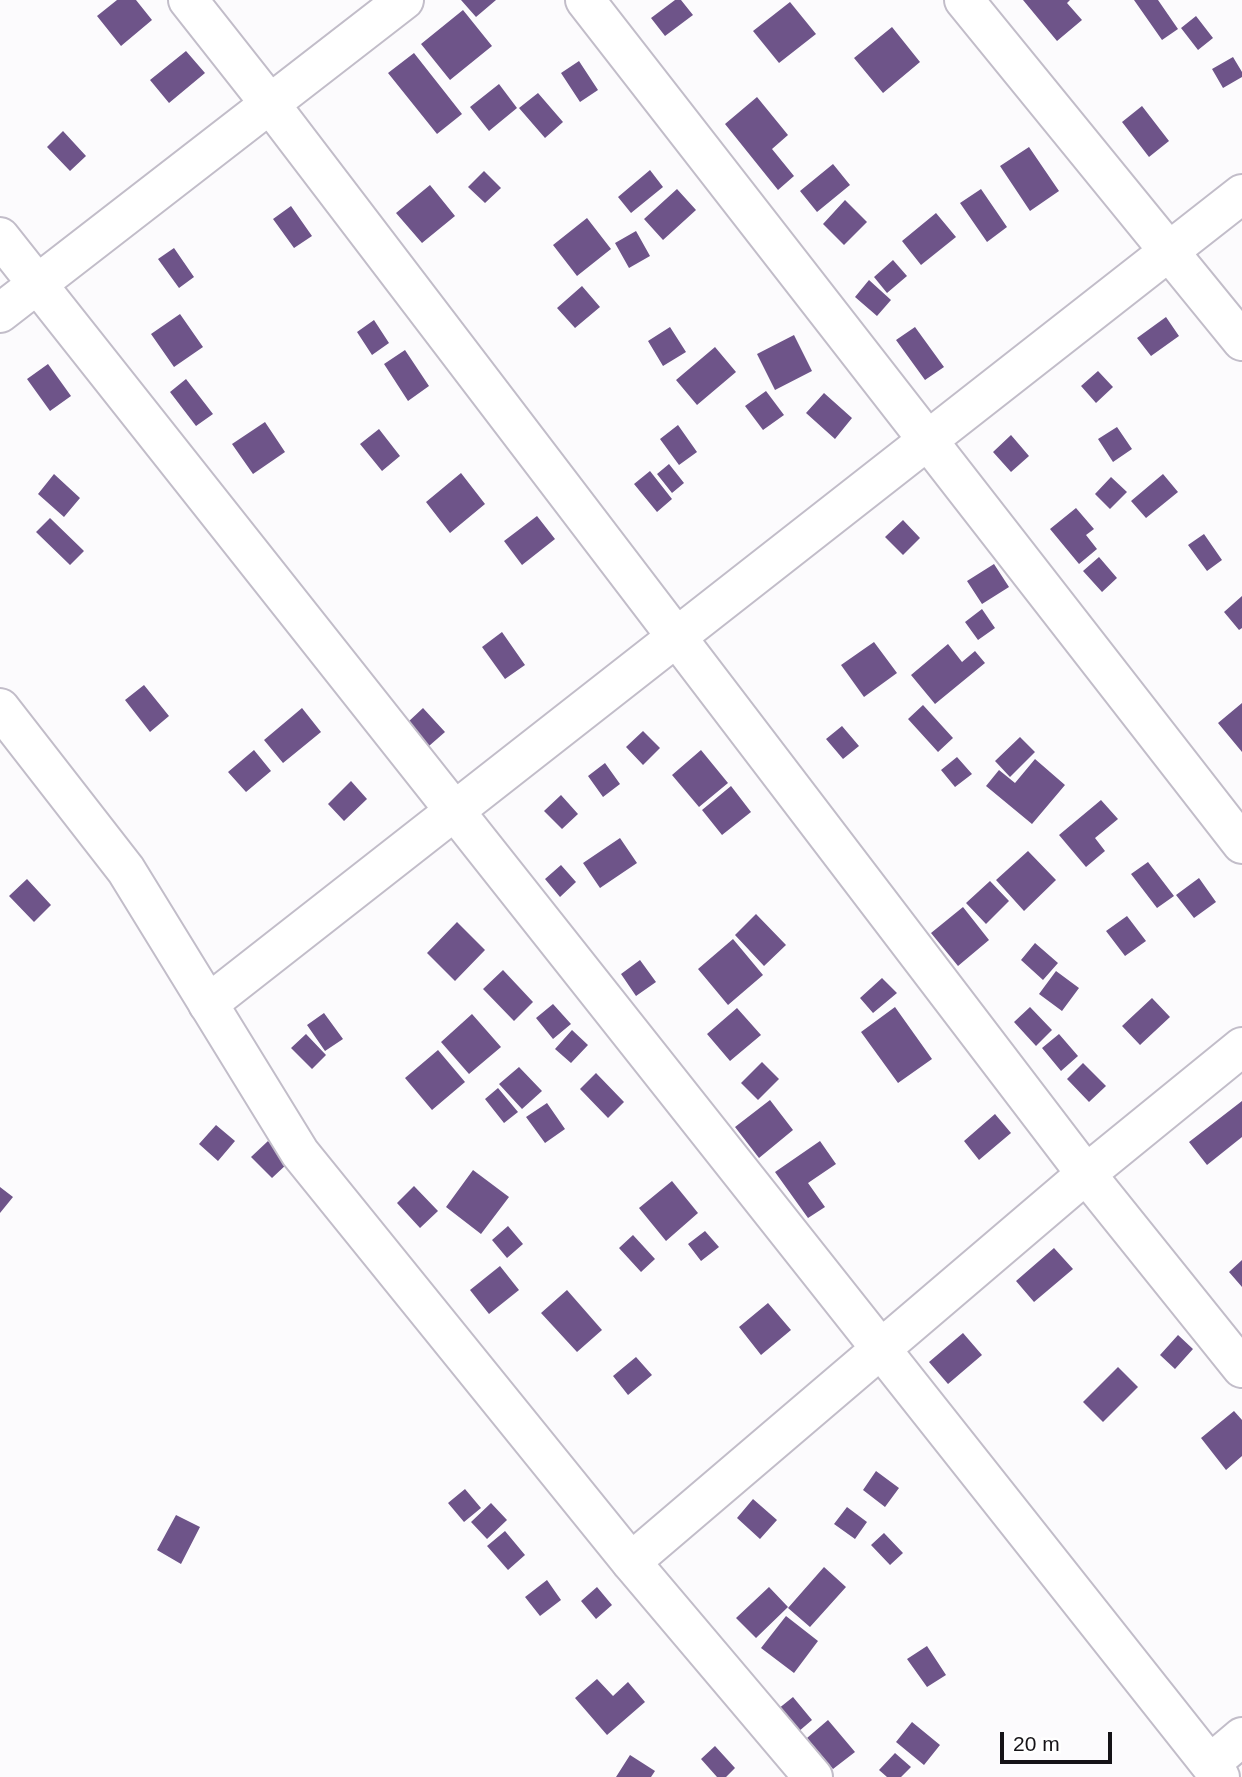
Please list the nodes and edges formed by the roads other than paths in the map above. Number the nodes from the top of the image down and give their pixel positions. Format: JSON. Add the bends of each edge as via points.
{"nodes":[{"id":1,"x":188,"y":0,"type":"edge"},
{"id":2,"x":404,"y":0,"type":"edge"},
{"id":3,"x":585,"y":0,"type":"edge"},
{"id":4,"x":964,"y":0,"type":"edge"},
{"id":5,"x":270,"y":103,"type":"junction"},
{"id":6,"x":1242,"y":194,"type":"edge"},
{"id":7,"x":0,"y":237,"type":"edge"},
{"id":8,"x":1168,"y":251,"type":"junction"},
{"id":9,"x":38,"y":283,"type":"junction"},
{"id":10,"x":0,"y":313,"type":"edge"},
{"id":11,"x":1242,"y":341,"type":"edge"},
{"id":12,"x":927,"y":440,"type":"junction"},
{"id":13,"x":677,"y":637,"type":"junction"},
{"id":14,"x":0,"y":708,"type":"edge"},
{"id":15,"x":456,"y":810,"type":"junction"},
{"id":16,"x":1242,"y":844,"type":"edge"},
{"id":17,"x":208,"y":1004,"type":"junction"},
{"id":18,"x":1242,"y":1047,"type":"edge"},
{"id":19,"x":1086,"y":1174,"type":"junction"},
{"id":20,"x":881,"y":1349,"type":"junction"},
{"id":21,"x":1242,"y":1368,"type":"edge"},
{"id":22,"x":631,"y":1562,"type":"junction"},
{"id":23,"x":1242,"y":1737,"type":"edge"},
{"id":24,"x":1215,"y":1770,"type":"edge"},
{"id":25,"x":813,"y":1777,"type":"edge"}],
"edges":[{"from":1,"to":5,"type":"street"},
{"from":2,"to":5,"type":"street"},
{"from":3,"to":12,"type":"street"},
{"from":4,"to":8,"type":"street"},
{"from":5,"to":9,"type":"street"},
{"from":5,"to":13,"type":"street"},
{"from":6,"to":8,"type":"street"},
{"from":7,"to":9,"type":"street"},
{"from":8,"to":11,"type":"street"},
{"from":8,"to":12,"type":"street"},
{"from":9,"to":10,"type":"street"},
{"from":9,"to":15,"type":"street"},
{"from":12,"to":13,"type":"street"},
{"from":12,"to":16,"type":"street"},
{"from":13,"to":15,"type":"street"},
{"from":13,"to":19,"type":"street"},
{"from":14,"to":17,"type":"street","via":[[126,870]]},
{"from":15,"to":17,"type":"street"},
{"from":15,"to":20,"type":"street"},
{"from":17,"to":22,"type":"street","via":[[300,1153]]},
{"from":18,"to":19,"type":"street"},
{"from":19,"to":20,"type":"street"},
{"from":19,"to":21,"type":"street"},
{"from":20,"to":22,"type":"street"},
{"from":20,"to":24,"type":"street"},
{"from":22,"to":25,"type":"street"},
{"from":23,"to":24,"type":"street"}]}
